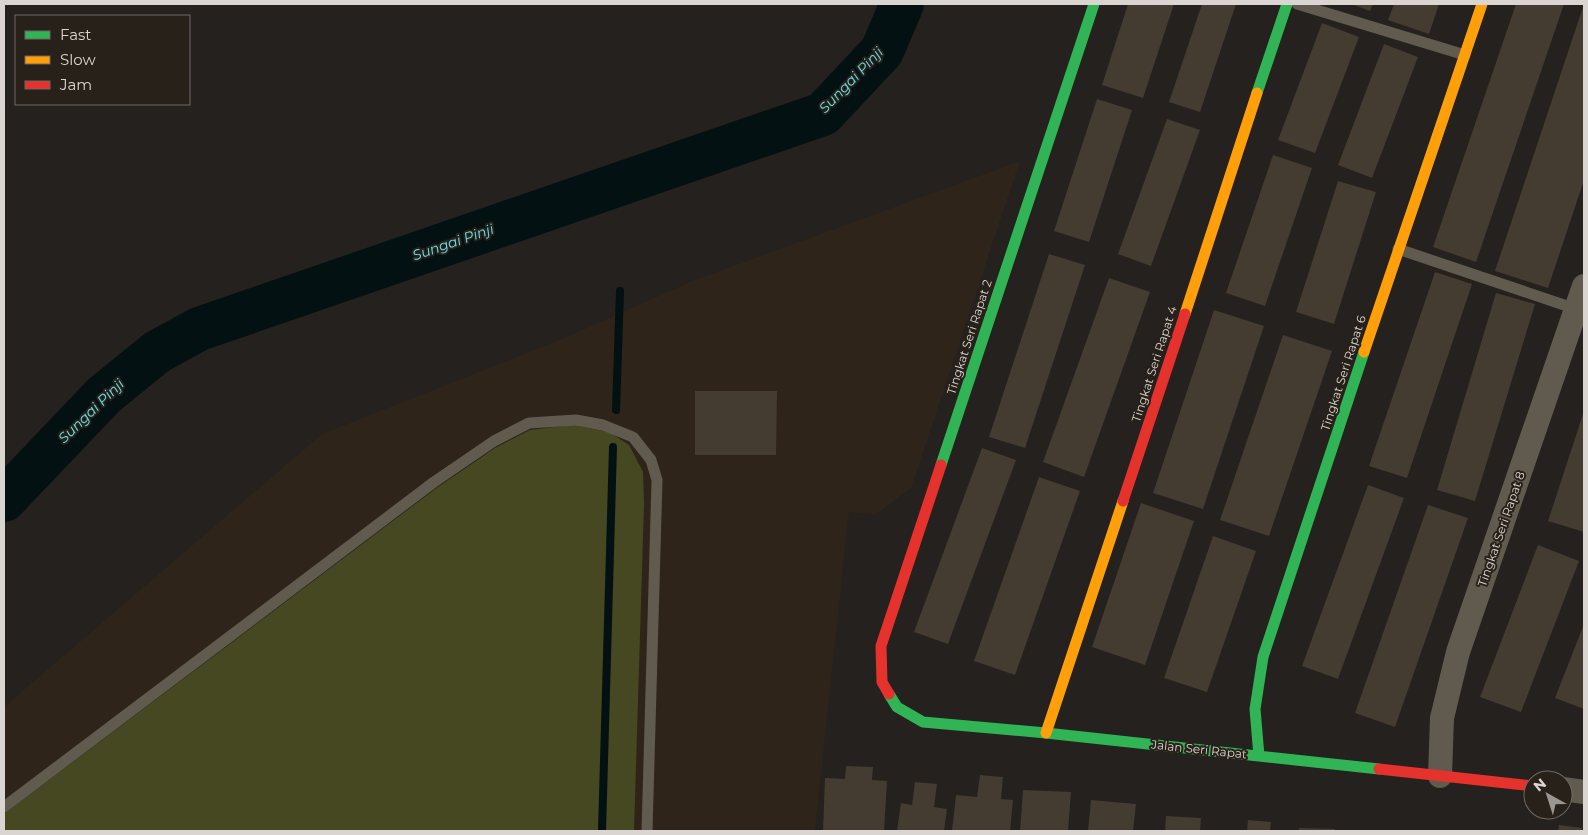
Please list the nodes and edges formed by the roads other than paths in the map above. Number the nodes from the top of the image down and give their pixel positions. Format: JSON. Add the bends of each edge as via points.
{"nodes":[{"id":1,"x":1094,"y":4,"type":"edge"},
{"id":2,"x":1287,"y":4,"type":"edge"},
{"id":3,"x":1297,"y":4,"type":"edge"},
{"id":4,"x":1482,"y":4,"type":"edge"},
{"id":5,"x":1465,"y":55,"type":"junction"},
{"id":6,"x":1398,"y":249,"type":"junction"},
{"id":7,"x":1584,"y":286,"type":"edge"},
{"id":8,"x":1581,"y":310,"type":"edge"},
{"id":9,"x":882,"y":682,"type":"joint"},
{"id":10,"x":1046,"y":733,"type":"junction"},
{"id":11,"x":1259,"y":756,"type":"junction"},
{"id":12,"x":1440,"y":776,"type":"junction"},
{"id":13,"x":1523,"y":785,"type":"edge"},
{"id":14,"x":4,"y":807,"type":"edge"},
{"id":15,"x":647,"y":831,"type":"edge"}],
"edges":[{"from":1,"to":9,"type":"street","name":"Tingkat Seri Rapat 2","via":[[881,646]]},
{"from":2,"to":10,"type":"street","name":"Tingkat Seri Rapat 4"},
{"from":3,"to":5,"type":"lane"},
{"from":4,"to":5,"type":"street","name":"Tingkat Seri Rapat 6"},
{"from":5,"to":6,"type":"street","name":"Tingkat Seri Rapat 6"},
{"from":6,"to":8,"type":"lane"},
{"from":6,"to":11,"type":"street","name":"Tingkat Seri Rapat 6","via":[[1263,657],[1255,709]]},
{"from":7,"to":8,"type":"street","name":"Tingkat Seri Rapat 8"},
{"from":8,"to":12,"type":"street","name":"Tingkat Seri Rapat 8","via":[[1458,652],[1442,718]]},
{"from":9,"to":10,"type":"street","name":"Jalan Seri Rapat","via":[[898,706],[923,722]]},
{"from":10,"to":11,"type":"street","name":"Jalan Seri Rapat"},
{"from":11,"to":12,"type":"street","name":"Jalan Seri Rapat"},
{"from":12,"to":13,"type":"street","name":"Jalan Seri Rapat"},
{"from":14,"to":15,"type":"lane","via":[[434,482],[494,441],[530,423],[576,420],[603,425],[633,437],[651,460],[657,480]]}]}
